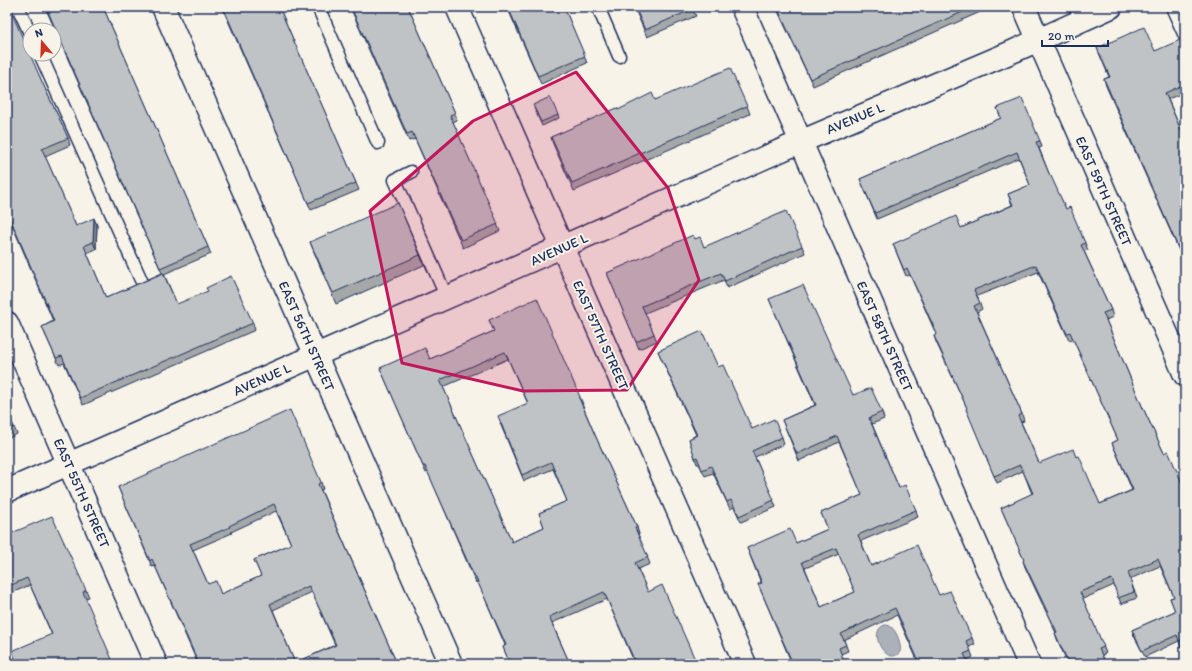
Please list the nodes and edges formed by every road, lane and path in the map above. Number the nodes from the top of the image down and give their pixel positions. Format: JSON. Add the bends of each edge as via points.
{"nodes":[{"id":1,"x":18,"y":7,"type":"edge"},
{"id":2,"x":163,"y":7,"type":"edge"},
{"id":3,"x":318,"y":7,"type":"edge"},
{"id":4,"x":457,"y":7,"type":"edge"},
{"id":5,"x":598,"y":7,"type":"edge"},
{"id":6,"x":742,"y":7,"type":"edge"},
{"id":7,"x":1024,"y":7,"type":"edge"},
{"id":8,"x":1111,"y":7,"type":"edge"},
{"id":9,"x":1172,"y":7,"type":"edge"},
{"id":10,"x":25,"y":22,"type":"edge"},
{"id":11,"x":1185,"y":36,"type":"edge"},
{"id":12,"x":1038,"y":40,"type":"junction"},
{"id":13,"x":619,"y":56,"type":"dead end"},
{"id":14,"x":44,"y":62,"type":"edge"},
{"id":15,"x":800,"y":142,"type":"junction"},
{"id":16,"x":378,"y":143,"type":"dead end"},
{"id":17,"x":411,"y":172,"type":"dead end"},
{"id":18,"x":562,"y":247,"type":"junction"},
{"id":19,"x":141,"y":280,"type":"dead end"},
{"id":20,"x":447,"y":298,"type":"junction"},
{"id":21,"x":7,"y":323,"type":"edge"},
{"id":22,"x":316,"y":355,"type":"junction"},
{"id":23,"x":1185,"y":375,"type":"edge"},
{"id":24,"x":69,"y":464,"type":"junction"},
{"id":25,"x":7,"y":491,"type":"edge"},
{"id":26,"x":156,"y":664,"type":"edge"},
{"id":27,"x":451,"y":664,"type":"edge"},
{"id":28,"x":745,"y":664,"type":"edge"},
{"id":29,"x":1029,"y":664,"type":"edge"}],
"edges":[{"from":1,"to":10,"type":"lane"},
{"from":2,"to":22,"type":"street","name":"EAST 56TH STREET"},
{"from":3,"to":16,"type":"lane"},
{"from":4,"to":18,"type":"street","name":"EAST 57TH STREET"},
{"from":5,"to":13,"type":"lane"},
{"from":6,"to":15,"type":"street","name":"EAST 58TH STREET"},
{"from":7,"to":12,"type":"street","name":"EAST 59TH STREET"},
{"from":8,"to":12,"type":"street","name":"AVENUE L"},
{"from":9,"to":11,"type":"lane"},
{"from":12,"to":15,"type":"street","name":"AVENUE L"},
{"from":12,"to":23,"type":"street","name":"EAST 59TH STREET"},
{"from":14,"to":19,"type":"lane"},
{"from":15,"to":18,"type":"street","name":"AVENUE L"},
{"from":15,"to":29,"type":"street","name":"EAST 58TH STREET"},
{"from":17,"to":20,"type":"lane","via":[[395,180]]},
{"from":18,"to":20,"type":"street","name":"AVENUE L"},
{"from":18,"to":28,"type":"street","name":"EAST 57TH STREET"},
{"from":20,"to":22,"type":"street","name":"AVENUE L"},
{"from":21,"to":24,"type":"street","name":"EAST 55TH STREET"},
{"from":22,"to":24,"type":"street","name":"AVENUE L"},
{"from":22,"to":27,"type":"street","name":"EAST 56TH STREET"},
{"from":24,"to":25,"type":"street","name":"AVENUE L"},
{"from":24,"to":26,"type":"street","name":"EAST 55TH STREET"}]}
